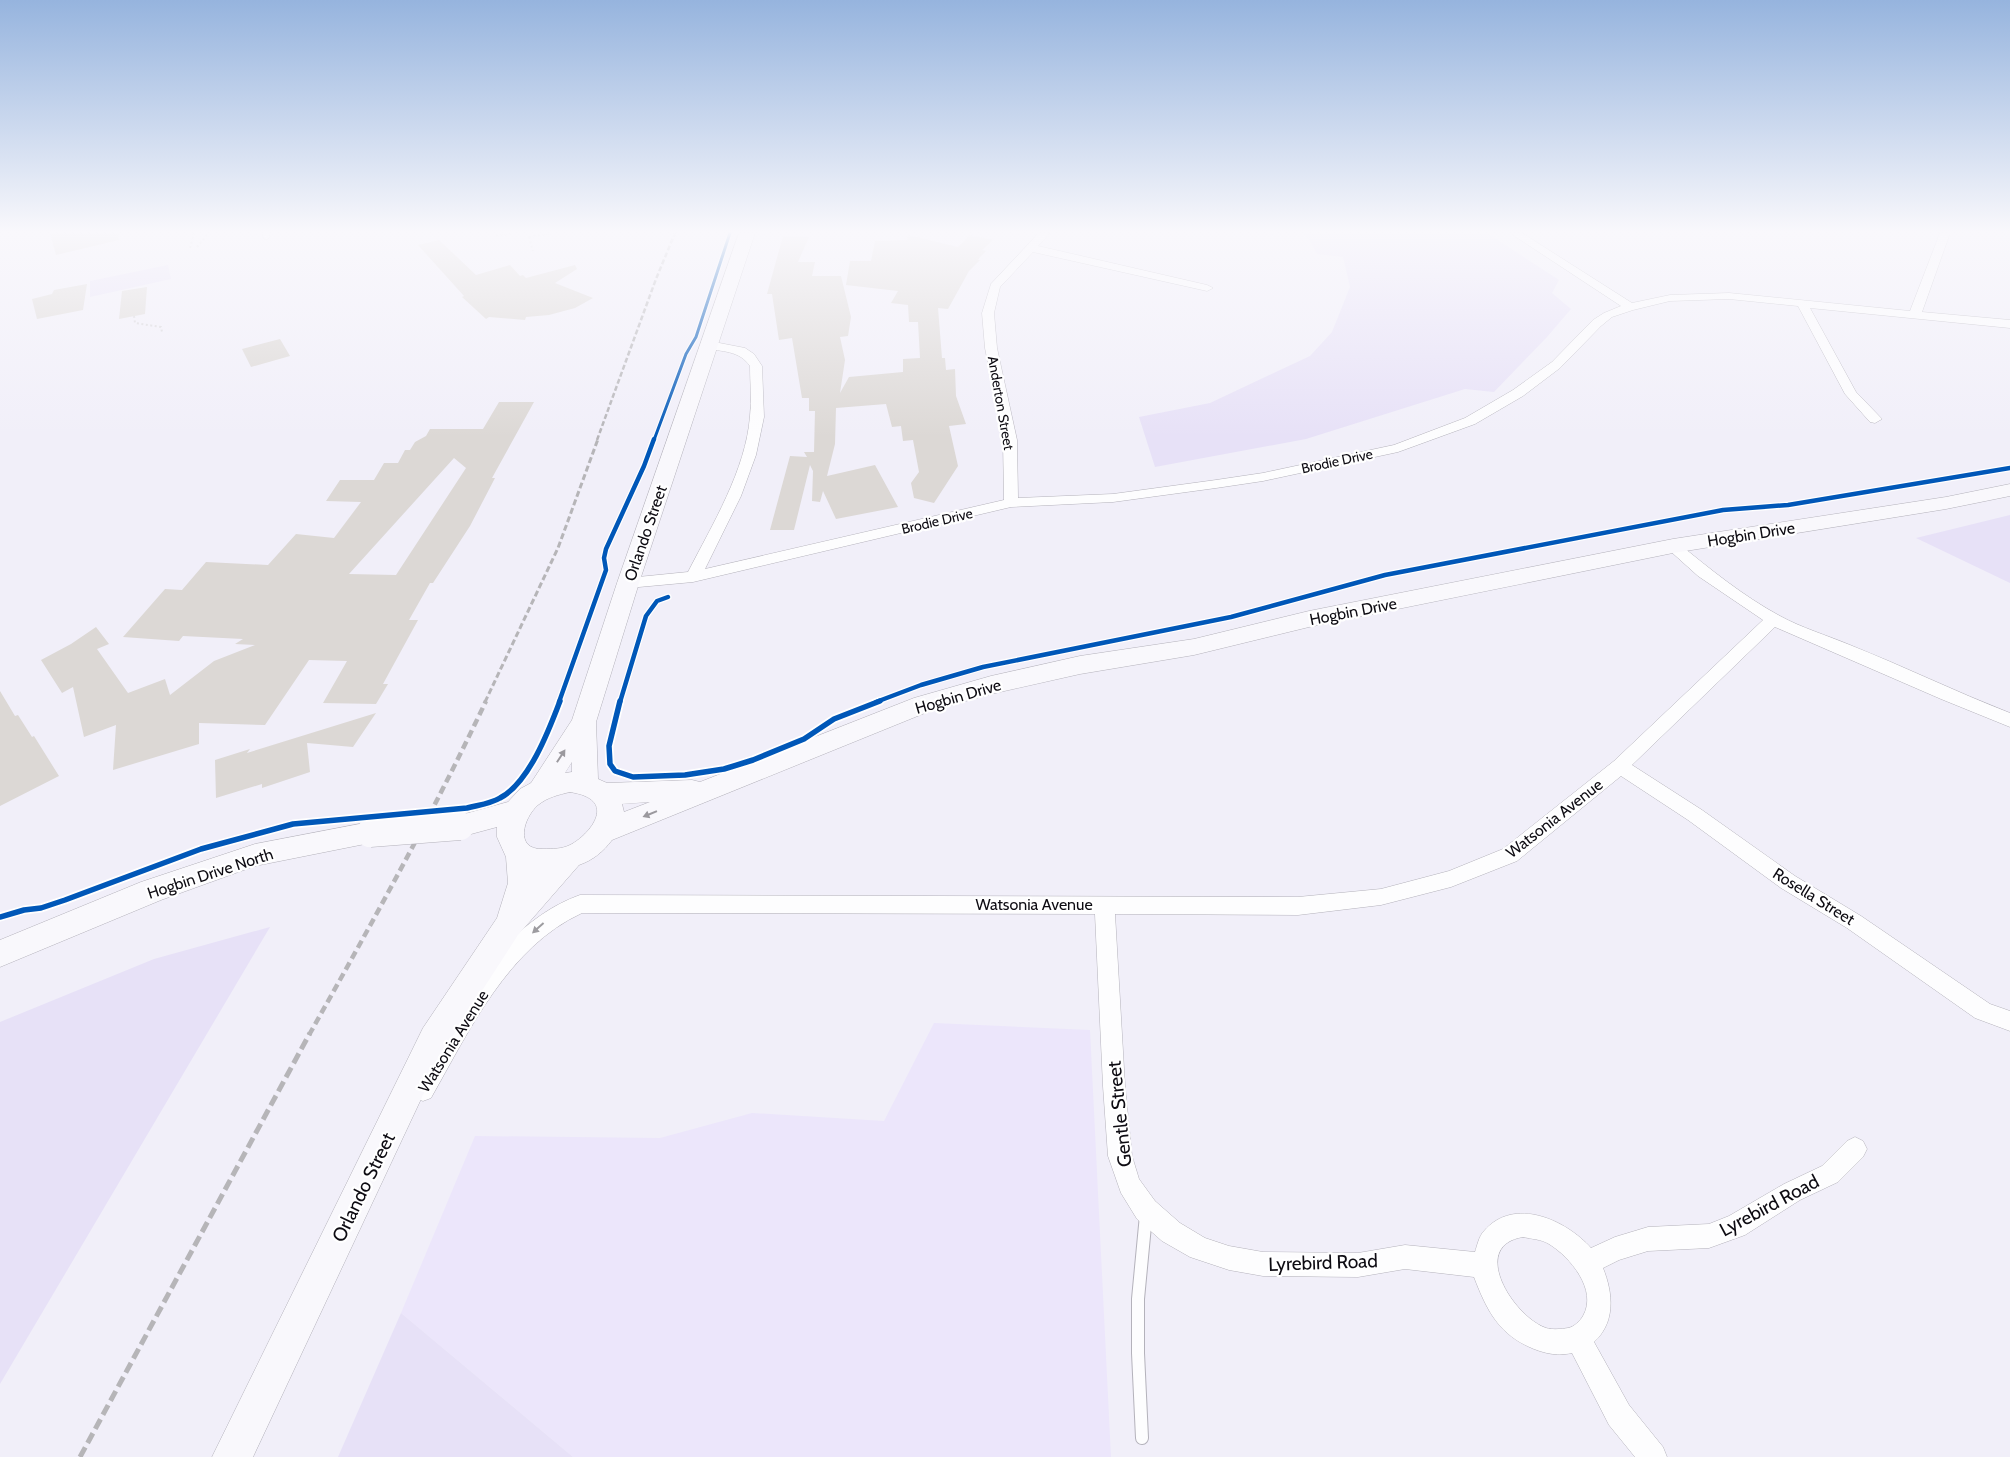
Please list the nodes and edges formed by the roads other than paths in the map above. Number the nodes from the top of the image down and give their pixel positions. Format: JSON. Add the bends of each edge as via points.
{"nodes":[{"id":1,"x":724,"y":301,"type":"edge"},
{"id":2,"x":991,"y":301,"type":"edge"},
{"id":3,"x":1621,"y":301,"type":"edge"},
{"id":4,"x":1657,"y":301,"type":"edge"},
{"id":5,"x":1788,"y":301,"type":"edge"},
{"id":6,"x":1920,"y":301,"type":"edge"},
{"id":7,"x":1801,"y":302,"type":"junction"},
{"id":8,"x":1630,"y":307,"type":"junction"},
{"id":9,"x":1915,"y":314,"type":"junction"},
{"id":10,"x":2010,"y":324,"type":"edge"},
{"id":11,"x":709,"y":345,"type":"junction"},
{"id":12,"x":1875,"y":419,"type":"dead end"},
{"id":13,"x":2010,"y":490,"type":"edge"},
{"id":14,"x":1011,"y":503,"type":"junction"},
{"id":15,"x":1674,"y":546,"type":"junction"},
{"id":16,"x":693,"y":577,"type":"junction"},
{"id":17,"x":628,"y":583,"type":"junction"},
{"id":18,"x":1773,"y":619,"type":"junction"},
{"id":19,"x":2010,"y":720,"type":"edge"},
{"id":20,"x":584,"y":722,"type":"junction"},
{"id":21,"x":1620,"y":766,"type":"junction"},
{"id":22,"x":594,"y":789,"type":"junction"},
{"id":23,"x":540,"y":790,"type":"junction"},
{"id":24,"x":712,"y":790,"type":"junction"},
{"id":25,"x":516,"y":811,"type":"junction"},
{"id":26,"x":460,"y":826,"type":"junction"},
{"id":27,"x":604,"y":832,"type":"junction"},
{"id":28,"x":516,"y":850,"type":"junction"},
{"id":29,"x":568,"y":859,"type":"junction"},
{"id":30,"x":1104,"y":904,"type":"junction"},
{"id":31,"x":508,"y":926,"type":"junction"},
{"id":32,"x":0,"y":954,"type":"edge"},
{"id":33,"x":2010,"y":1021,"type":"edge"},
{"id":34,"x":1855,"y":1149,"type":"dead end"},
{"id":35,"x":355,"y":1204,"type":"junction"},
{"id":36,"x":1146,"y":1210,"type":"junction"},
{"id":37,"x":1587,"y":1263,"type":"junction"},
{"id":38,"x":1485,"y":1266,"type":"junction"},
{"id":39,"x":1578,"y":1339,"type":"junction"},
{"id":40,"x":1142,"y":1438,"type":"dead end"},
{"id":41,"x":232,"y":1457,"type":"edge"},
{"id":42,"x":1653,"y":1457,"type":"edge"}],
"edges":[{"from":1,"to":11,"type":"main road","name":"Orlando Street"},
{"from":2,"to":14,"type":"street","name":"Anderton Street","via":[[988,313],[991,348],[1010,440]]},
{"from":3,"to":8,"type":"street"},
{"from":4,"to":8,"type":"street","name":"Brodie Drive"},
{"from":5,"to":7,"type":"street","name":"Brodie Drive"},
{"from":6,"to":9,"type":"street"},
{"from":7,"to":9,"type":"street","name":"Brodie Drive"},
{"from":7,"to":12,"type":"street","via":[[1851,394]]},
{"from":8,"to":14,"type":"street","name":"Brodie Drive","via":[[1597,323],[1556,365],[1518,393],[1470,421],[1398,448],[1216,484],[1113,498]]},
{"from":9,"to":10,"type":"street","name":"Brodie Drive"},
{"from":11,"to":16,"type":"street","via":[[741,350],[750,357],[756,366],[757,417],[749,455],[734,496]]},
{"from":11,"to":17,"type":"main road","name":"Orlando Street"},
{"from":13,"to":15,"type":"main road","name":"Hogbin Drive"},
{"from":14,"to":16,"type":"street","name":"Brodie Drive"},
{"from":15,"to":18,"type":"street","via":[[1703,572]]},
{"from":15,"to":24,"type":"main road","name":"Hogbin Drive","via":[[1309,619],[1194,647],[991,685],[923,704]]},
{"from":16,"to":17,"type":"street","name":"Brodie Drive"},
{"from":17,"to":20,"type":"main road","name":"Orlando Street"},
{"from":18,"to":19,"type":"street"},
{"from":18,"to":21,"type":"street","name":"Watsonia Avenue"},
{"from":20,"to":22,"type":"main road","name":"Orlando Street"},
{"from":23,"to":20,"type":"main road","name":"Orlando Street","one_way":true},
{"from":21,"to":30,"type":"street","name":"Watsonia Avenue","via":[[1510,855],[1451,879],[1381,897],[1298,906]]},
{"from":21,"to":33,"type":"street","name":"Rosella Street","via":[[1984,1011]]},
{"from":22,"to":23,"type":"main road","via":[[570,782]]},
{"from":22,"to":24,"type":"main road","name":"Hogbin Drive"},
{"from":22,"to":27,"type":"main road","via":[[609,802],[611,811]]},
{"from":23,"to":25,"type":"main road"},
{"from":24,"to":27,"type":"main road","name":"Hogbin Drive","one_way":true},
{"from":25,"to":26,"type":"main road","name":"Hogbin Drive North"},
{"from":25,"to":28,"type":"main road","via":[[509,836]]},
{"from":26,"to":28,"type":"main road","name":"Hogbin Drive North"},
{"from":26,"to":32,"type":"main road","name":"Hogbin Drive North","bridge":true,"via":[[370,833],[255,855],[151,891]]},
{"from":27,"to":29,"type":"main road","via":[[595,843]]},
{"from":28,"to":29,"type":"main road","via":[[536,861]]},
{"from":28,"to":31,"type":"main road","name":"Orlando Street","via":[[522,883]]},
{"from":29,"to":31,"type":"main road","name":"Orlando Street"},
{"from":30,"to":35,"type":"street","name":"Watsonia Avenue","one_way":true,"via":[[580,904],[566,908],[539,926],[523,942],[478,997]]},
{"from":30,"to":36,"type":"street","name":"Gentle Street","via":[[1120,1156],[1129,1185]]},
{"from":31,"to":35,"type":"main road","name":"Orlando Street","via":[[434,1038]]},
{"from":34,"to":37,"type":"street","name":"Lyrebird Road","via":[[1830,1174],[1792,1192],[1736,1226],[1709,1236],[1648,1239],[1615,1249]]},
{"from":35,"to":41,"type":"main road","name":"Orlando Street"},
{"from":36,"to":38,"type":"street","name":"Lyrebird Road","via":[[1170,1232],[1198,1248],[1263,1264],[1358,1265],[1405,1257]]},
{"from":36,"to":40,"type":"lane","via":[[1138,1300]]},
{"from":37,"to":38,"type":"street","via":[[1558,1235],[1523,1225],[1508,1228],[1495,1236]]},
{"from":37,"to":39,"type":"street","via":[[1600,1299],[1598,1316],[1590,1330]]},
{"from":38,"to":39,"type":"street","via":[[1496,1302],[1526,1333],[1544,1341],[1562,1343]]},
{"from":39,"to":42,"type":"street","via":[[1619,1415]]}]}
